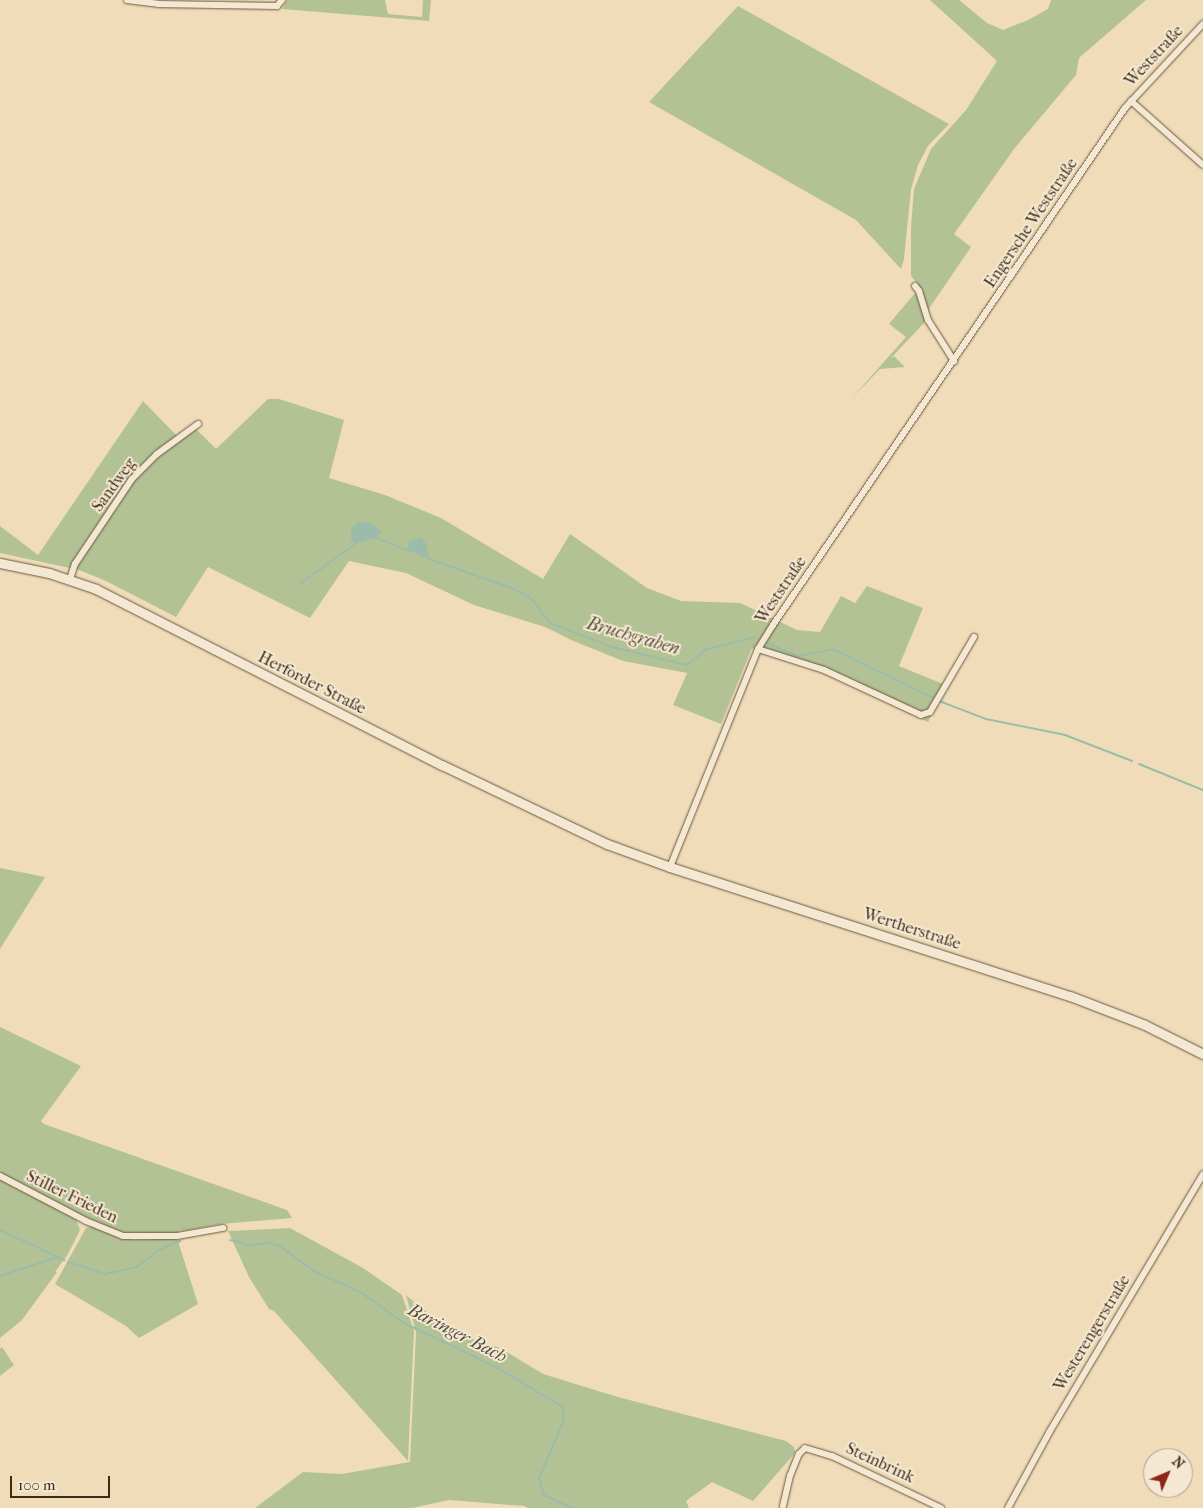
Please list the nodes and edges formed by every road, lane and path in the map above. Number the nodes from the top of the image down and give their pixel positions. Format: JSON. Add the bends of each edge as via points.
{"nodes":[{"id":1,"x":126,"y":0,"type":"edge"},
{"id":2,"x":282,"y":0,"type":"edge"},
{"id":3,"x":1203,"y":24,"type":"edge"},
{"id":4,"x":1131,"y":101,"type":"junction"},
{"id":5,"x":1125,"y":108,"type":"joint"},
{"id":6,"x":1203,"y":165,"type":"edge"},
{"id":7,"x":915,"y":286,"type":"dead end"},
{"id":8,"x":959,"y":353,"type":"joint"},
{"id":9,"x":954,"y":361,"type":"junction"},
{"id":10,"x":198,"y":424,"type":"dead end"},
{"id":11,"x":0,"y":563,"type":"edge"},
{"id":12,"x":70,"y":579,"type":"junction"},
{"id":13,"x":974,"y":637,"type":"dead end"},
{"id":14,"x":758,"y":649,"type":"junction"},
{"id":15,"x":607,"y":844,"type":"joint"},
{"id":16,"x":670,"y":867,"type":"junction"},
{"id":17,"x":1203,"y":1054,"type":"edge"},
{"id":18,"x":1203,"y":1174,"type":"edge"},
{"id":19,"x":0,"y":1176,"type":"edge"},
{"id":20,"x":223,"y":1228,"type":"dead end"},
{"id":21,"x":783,"y":1506,"type":"dead end"},
{"id":22,"x":941,"y":1508,"type":"edge"},
{"id":23,"x":1008,"y":1508,"type":"edge"}],
"edges":[{"from":1,"to":2,"type":"street","via":[[158,4],[277,6]]},
{"from":3,"to":4,"type":"street","name":"Weststraße"},
{"from":4,"to":5,"type":"street","name":"Weststraße"},
{"from":4,"to":6,"type":"street"},
{"from":5,"to":8,"type":"street","name":"Engersche Weststraße"},
{"from":7,"to":9,"type":"street","via":[[928,320]]},
{"from":8,"to":9,"type":"street","name":"Weststraße"},
{"from":9,"to":14,"type":"street","name":"Weststraße"},
{"from":10,"to":12,"type":"street","name":"Sandweg","via":[[157,454],[132,478],[76,564]]},
{"from":11,"to":12,"type":"main road","name":"Herforder Straße"},
{"from":12,"to":15,"type":"main road","name":"Herforder Straße","via":[[113,597],[416,752]]},
{"from":13,"to":14,"type":"street","via":[[930,712],[921,715],[824,670]]},
{"from":14,"to":16,"type":"street","name":"Weststraße"},
{"from":15,"to":16,"type":"main road","name":"Wertherstraße"},
{"from":16,"to":17,"type":"main road","name":"Wertherstraße","via":[[1070,996],[1145,1025]]},
{"from":18,"to":23,"type":"street","name":"Westerengerstraße","via":[[1050,1431]]},
{"from":19,"to":20,"type":"street","name":"Stiller Frieden","via":[[86,1221],[123,1236],[177,1236]]},
{"from":21,"to":22,"type":"street","name":"Steinbrink","via":[[790,1476],[805,1448],[832,1456]]}]}
